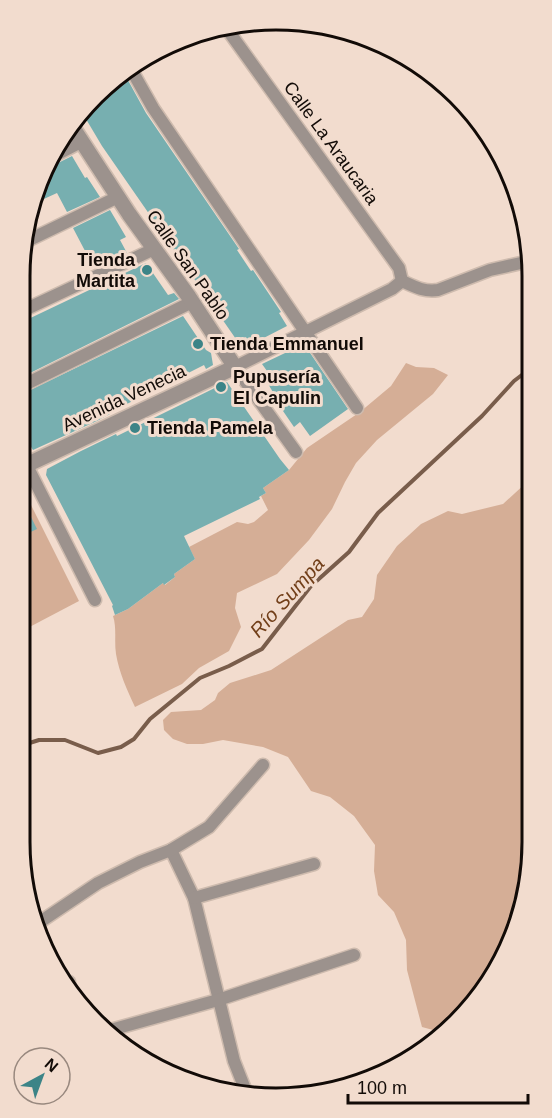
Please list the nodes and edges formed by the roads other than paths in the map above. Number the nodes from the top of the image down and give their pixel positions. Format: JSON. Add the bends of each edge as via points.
{"nodes":[{"id":1,"x":231,"y":34,"type":"edge"},
{"id":2,"x":134,"y":75,"type":"edge"},
{"id":3,"x":76,"y":133,"type":"edge"},
{"id":4,"x":81,"y":142,"type":"junction"},
{"id":5,"x":64,"y":151,"type":"edge"},
{"id":6,"x":118,"y":197,"type":"junction"},
{"id":7,"x":33,"y":238,"type":"edge"},
{"id":8,"x":154,"y":249,"type":"junction"},
{"id":9,"x":521,"y":263,"type":"edge"},
{"id":10,"x":402,"y":281,"type":"junction"},
{"id":11,"x":192,"y":302,"type":"junction"},
{"id":12,"x":30,"y":307,"type":"edge"},
{"id":13,"x":305,"y":331,"type":"junction"},
{"id":14,"x":235,"y":367,"type":"junction"},
{"id":15,"x":30,"y":382,"type":"edge"},
{"id":16,"x":357,"y":408,"type":"dead end"},
{"id":17,"x":296,"y":452,"type":"dead end"},
{"id":18,"x":30,"y":458,"type":"edge"},
{"id":19,"x":30,"y":477,"type":"edge"},
{"id":20,"x":95,"y":600,"type":"dead end"},
{"id":21,"x":262,"y":765,"type":"dead end"},
{"id":22,"x":171,"y":850,"type":"junction"},
{"id":23,"x":314,"y":864,"type":"dead end"},
{"id":24,"x":194,"y":898,"type":"junction"},
{"id":25,"x":43,"y":920,"type":"edge"},
{"id":26,"x":354,"y":955,"type":"dead end"},
{"id":27,"x":218,"y":1000,"type":"junction"},
{"id":28,"x":116,"y":1029,"type":"edge"},
{"id":29,"x":244,"y":1086,"type":"edge"}],
"edges":[{"from":1,"to":10,"type":"street","name":"Calle La Araucaria","via":[[399,268]]},
{"from":2,"to":13,"type":"street"},
{"from":3,"to":4,"type":"street","name":"Calle San Pablo"},
{"from":4,"to":5,"type":"street"},
{"from":4,"to":6,"type":"street","name":"Calle San Pablo"},
{"from":6,"to":7,"type":"street"},
{"from":6,"to":8,"type":"street","name":"Calle San Pablo"},
{"from":8,"to":11,"type":"street","name":"Calle San Pablo"},
{"from":8,"to":12,"type":"street"},
{"from":9,"to":10,"type":"street","via":[[438,290],[420,289]]},
{"from":10,"to":13,"type":"street","name":"Avenida Venecia"},
{"from":11,"to":14,"type":"street","name":"Calle San Pablo"},
{"from":11,"to":15,"type":"street"},
{"from":13,"to":14,"type":"street","name":"Avenida Venecia"},
{"from":13,"to":16,"type":"street"},
{"from":14,"to":17,"type":"street","name":"Calle San Pablo"},
{"from":14,"to":18,"type":"street","name":"Avenida Venecia"},
{"from":19,"to":20,"type":"street"},
{"from":21,"to":22,"type":"street","via":[[209,827]]},
{"from":22,"to":24,"type":"street"},
{"from":22,"to":25,"type":"street","via":[[98,883]]},
{"from":23,"to":24,"type":"street"},
{"from":24,"to":27,"type":"street"},
{"from":26,"to":27,"type":"street"},
{"from":27,"to":28,"type":"street"},
{"from":27,"to":29,"type":"street"}]}
